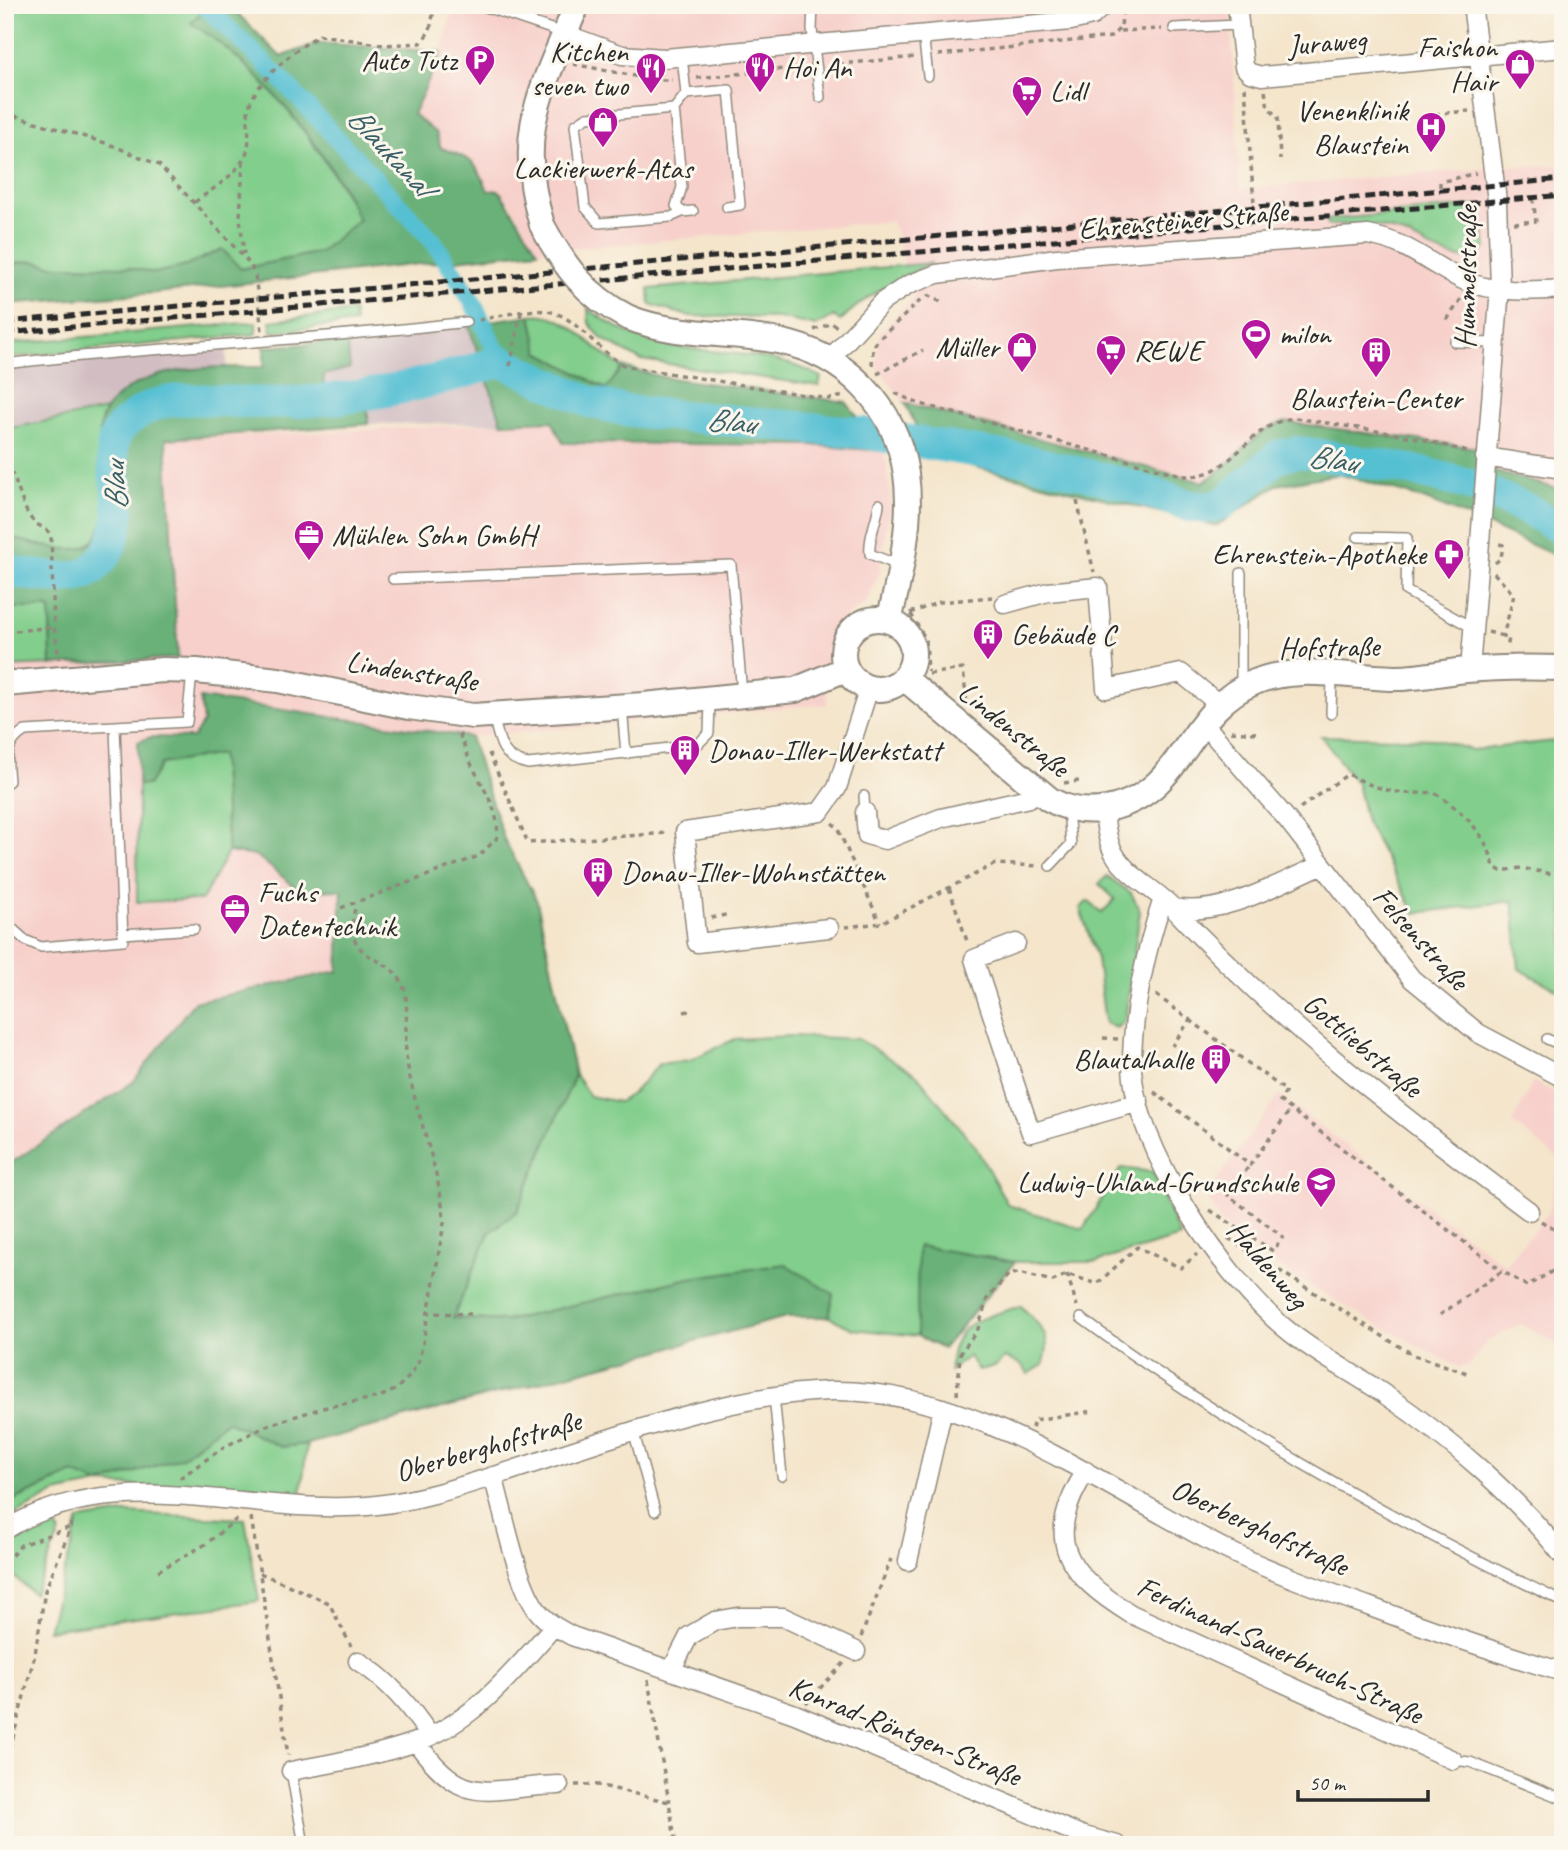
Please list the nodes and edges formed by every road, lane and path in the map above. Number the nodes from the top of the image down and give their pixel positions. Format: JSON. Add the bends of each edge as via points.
{"nodes":[{"id":1,"x":435,"y":5,"type":"edge"},
{"id":2,"x":577,"y":5,"type":"edge"},
{"id":3,"x":813,"y":5,"type":"edge"},
{"id":4,"x":1104,"y":5,"type":"edge"},
{"id":5,"x":1123,"y":5,"type":"edge"},
{"id":6,"x":1237,"y":5,"type":"edge"},
{"id":7,"x":484,"y":6,"type":"edge"},
{"id":8,"x":1473,"y":8,"type":"edge"},
{"id":9,"x":1238,"y":25,"type":"junction"},
{"id":10,"x":1174,"y":28,"type":"joint"},
{"id":11,"x":1119,"y":31,"type":"junction"},
{"id":12,"x":923,"y":33,"type":"junction"},
{"id":13,"x":565,"y":34,"type":"junction"},
{"id":14,"x":814,"y":43,"type":"junction"},
{"id":15,"x":1563,"y":48,"type":"edge"},
{"id":16,"x":682,"y":56,"type":"junction"},
{"id":17,"x":926,"y":56,"type":"junction"},
{"id":18,"x":1479,"y":57,"type":"junction"},
{"id":19,"x":587,"y":65,"type":"dead end"},
{"id":20,"x":817,"y":66,"type":"junction"},
{"id":21,"x":1244,"y":67,"type":"junction"},
{"id":22,"x":928,"y":76,"type":"dead end"},
{"id":23,"x":1262,"y":76,"type":"junction"},
{"id":24,"x":685,"y":79,"type":"junction"},
{"id":25,"x":686,"y":94,"type":"junction"},
{"id":26,"x":820,"y":97,"type":"dead end"},
{"id":27,"x":674,"y":109,"type":"junction"},
{"id":28,"x":1485,"y":109,"type":"junction"},
{"id":29,"x":5,"y":113,"type":"edge"},
{"id":30,"x":1425,"y":115,"type":"dead end"},
{"id":31,"x":1280,"y":160,"type":"dead end"},
{"id":32,"x":243,"y":161,"type":"junction"},
{"id":33,"x":1469,"y":174,"type":"dead end"},
{"id":34,"x":1440,"y":187,"type":"dead end"},
{"id":35,"x":1533,"y":199,"type":"dead end"},
{"id":36,"x":195,"y":202,"type":"junction"},
{"id":37,"x":1254,"y":203,"type":"dead end"},
{"id":38,"x":727,"y":207,"type":"dead end"},
{"id":39,"x":679,"y":209,"type":"junction"},
{"id":40,"x":693,"y":211,"type":"dead end"},
{"id":41,"x":1517,"y":223,"type":"dead end"},
{"id":42,"x":245,"y":256,"type":"junction"},
{"id":43,"x":1472,"y":283,"type":"junction"},
{"id":44,"x":1500,"y":287,"type":"junction"},
{"id":45,"x":1563,"y":289,"type":"edge"},
{"id":46,"x":941,"y":302,"type":"dead end"},
{"id":47,"x":521,"y":313,"type":"junction"},
{"id":48,"x":1447,"y":320,"type":"dead end"},
{"id":49,"x":466,"y":322,"type":"joint"},
{"id":50,"x":262,"y":327,"type":"dead end"},
{"id":51,"x":1455,"y":342,"type":"dead end"},
{"id":52,"x":1495,"y":343,"type":"junction"},
{"id":53,"x":923,"y":350,"type":"dead end"},
{"id":54,"x":871,"y":357,"type":"dead end"},
{"id":55,"x":830,"y":359,"type":"junction"},
{"id":56,"x":5,"y":364,"type":"edge"},
{"id":57,"x":510,"y":366,"type":"dead end"},
{"id":58,"x":883,"y":370,"type":"dead end"},
{"id":59,"x":861,"y":384,"type":"junction"},
{"id":60,"x":893,"y":392,"type":"dead end"},
{"id":61,"x":5,"y":463,"type":"edge"},
{"id":62,"x":1485,"y":465,"type":"junction"},
{"id":63,"x":1563,"y":469,"type":"edge"},
{"id":64,"x":1077,"y":501,"type":"dead end"},
{"id":65,"x":879,"y":504,"type":"dead end"},
{"id":66,"x":1358,"y":537,"type":"dead end"},
{"id":67,"x":1501,"y":558,"type":"dead end"},
{"id":68,"x":900,"y":565,"type":"junction"},
{"id":69,"x":1241,"y":573,"type":"dead end"},
{"id":70,"x":393,"y":579,"type":"dead end"},
{"id":71,"x":1098,"y":587,"type":"junction"},
{"id":72,"x":909,"y":600,"type":"dead end"},
{"id":73,"x":1005,"y":604,"type":"joint"},
{"id":74,"x":900,"y":617,"type":"junction"},
{"id":75,"x":54,"y":626,"type":"junction"},
{"id":76,"x":1473,"y":628,"type":"junction"},
{"id":77,"x":5,"y":632,"type":"edge"},
{"id":78,"x":1509,"y":638,"type":"dead end"},
{"id":79,"x":1563,"y":667,"type":"edge"},
{"id":80,"x":846,"y":669,"type":"junction"},
{"id":81,"x":1470,"y":670,"type":"junction"},
{"id":82,"x":192,"y":671,"type":"junction"},
{"id":83,"x":1332,"y":675,"type":"junction"},
{"id":84,"x":904,"y":678,"type":"junction"},
{"id":85,"x":61,"y":680,"type":"junction"},
{"id":86,"x":5,"y":684,"type":"edge"},
{"id":87,"x":869,"y":688,"type":"junction"},
{"id":88,"x":1241,"y":690,"type":"junction"},
{"id":89,"x":742,"y":696,"type":"junction"},
{"id":90,"x":710,"y":699,"type":"junction"},
{"id":91,"x":930,"y":701,"type":"junction"},
{"id":92,"x":622,"y":707,"type":"junction"},
{"id":93,"x":1211,"y":714,"type":"junction"},
{"id":94,"x":1331,"y":714,"type":"dead end"},
{"id":95,"x":473,"y":715,"type":"junction"},
{"id":96,"x":115,"y":727,"type":"junction"},
{"id":97,"x":626,"y":754,"type":"junction"},
{"id":98,"x":5,"y":784,"type":"edge"},
{"id":99,"x":1038,"y":790,"type":"junction"},
{"id":100,"x":865,"y":804,"type":"dead end"},
{"id":101,"x":1068,"y":808,"type":"junction"},
{"id":102,"x":1104,"y":809,"type":"junction"},
{"id":103,"x":820,"y":812,"type":"junction"},
{"id":104,"x":1286,"y":818,"type":"junction"},
{"id":105,"x":685,"y":832,"type":"junction"},
{"id":106,"x":1055,"y":864,"type":"joint"},
{"id":107,"x":1321,"y":865,"type":"junction"},
{"id":108,"x":1563,"y":876,"type":"edge"},
{"id":109,"x":948,"y":887,"type":"junction"},
{"id":110,"x":1168,"y":903,"type":"junction"},
{"id":111,"x":356,"y":904,"type":"junction"},
{"id":112,"x":341,"y":908,"type":"dead end"},
{"id":113,"x":5,"y":922,"type":"edge"},
{"id":114,"x":881,"y":923,"type":"junction"},
{"id":115,"x":194,"y":929,"type":"dead end"},
{"id":116,"x":829,"y":929,"type":"joint"},
{"id":117,"x":123,"y":934,"type":"junction"},
{"id":118,"x":1016,"y":943,"type":"dead end"},
{"id":119,"x":974,"y":959,"type":"junction"},
{"id":120,"x":1142,"y":986,"type":"junction"},
{"id":121,"x":693,"y":1010,"type":"dead end"},
{"id":122,"x":684,"y":1012,"type":"dead end"},
{"id":123,"x":1190,"y":1020,"type":"junction"},
{"id":124,"x":1547,"y":1039,"type":"dead end"},
{"id":125,"x":1172,"y":1046,"type":"dead end"},
{"id":126,"x":1563,"y":1046,"type":"edge"},
{"id":127,"x":1563,"y":1078,"type":"edge"},
{"id":128,"x":1146,"y":1097,"type":"junction"},
{"id":129,"x":1291,"y":1109,"type":"junction"},
{"id":130,"x":1250,"y":1165,"type":"junction"},
{"id":131,"x":1208,"y":1210,"type":"dead end"},
{"id":132,"x":1529,"y":1211,"type":"joint"},
{"id":133,"x":1563,"y":1235,"type":"edge"},
{"id":134,"x":1216,"y":1239,"type":"junction"},
{"id":135,"x":1563,"y":1260,"type":"edge"},
{"id":136,"x":1502,"y":1271,"type":"junction"},
{"id":137,"x":1067,"y":1273,"type":"junction"},
{"id":138,"x":426,"y":1313,"type":"junction"},
{"id":139,"x":472,"y":1314,"type":"dead end"},
{"id":140,"x":1440,"y":1315,"type":"dead end"},
{"id":141,"x":1081,"y":1318,"type":"joint"},
{"id":142,"x":1467,"y":1373,"type":"dead end"},
{"id":143,"x":774,"y":1396,"type":"junction"},
{"id":144,"x":951,"y":1411,"type":"junction"},
{"id":145,"x":1093,"y":1411,"type":"dead end"},
{"id":146,"x":634,"y":1433,"type":"junction"},
{"id":147,"x":1027,"y":1443,"type":"junction"},
{"id":148,"x":1086,"y":1471,"type":"junction"},
{"id":149,"x":493,"y":1476,"type":"junction"},
{"id":150,"x":782,"y":1476,"type":"dead end"},
{"id":151,"x":170,"y":1496,"type":"junction"},
{"id":152,"x":249,"y":1502,"type":"junction"},
{"id":153,"x":655,"y":1511,"type":"dead end"},
{"id":154,"x":5,"y":1530,"type":"edge"},
{"id":155,"x":1563,"y":1556,"type":"edge"},
{"id":156,"x":908,"y":1561,"type":"dead end"},
{"id":157,"x":5,"y":1563,"type":"edge"},
{"id":158,"x":158,"y":1571,"type":"dead end"},
{"id":159,"x":260,"y":1573,"type":"junction"},
{"id":160,"x":1563,"y":1602,"type":"edge"},
{"id":161,"x":554,"y":1626,"type":"junction"},
{"id":162,"x":856,"y":1651,"type":"dead end"},
{"id":163,"x":358,"y":1661,"type":"joint"},
{"id":164,"x":672,"y":1670,"type":"junction"},
{"id":165,"x":1563,"y":1672,"type":"edge"},
{"id":166,"x":651,"y":1695,"type":"dead end"},
{"id":167,"x":422,"y":1739,"type":"junction"},
{"id":168,"x":1452,"y":1760,"type":"joint"},
{"id":169,"x":5,"y":1768,"type":"edge"},
{"id":170,"x":291,"y":1771,"type":"junction"},
{"id":171,"x":559,"y":1785,"type":"joint"},
{"id":172,"x":1563,"y":1799,"type":"edge"},
{"id":173,"x":669,"y":1802,"type":"junction"},
{"id":174,"x":1563,"y":1839,"type":"edge"},
{"id":175,"x":1079,"y":1840,"type":"edge"},
{"id":176,"x":304,"y":1845,"type":"edge"},
{"id":177,"x":676,"y":1845,"type":"edge"},
{"id":178,"x":1117,"y":1845,"type":"edge"},
{"id":179,"x":1560,"y":1845,"type":"edge"}],
"edges":[{"from":1,"to":32,"type":"path","via":[[430,30],[421,43],[385,45],[320,36],[291,53],[249,106],[249,148]]},
{"from":2,"to":13,"type":"street"},
{"from":3,"to":14,"type":"lane"},
{"from":4,"to":12,"type":"street","via":[[1093,16],[1071,21]]},
{"from":5,"to":11,"type":"path"},
{"from":6,"to":9,"type":"street"},
{"from":7,"to":13,"type":"lane"},
{"from":8,"to":18,"type":"street","name":"Hummelstraße"},
{"from":9,"to":10,"type":"lane"},
{"from":9,"to":21,"type":"street"},
{"from":10,"to":11,"type":"path"},
{"from":11,"to":17,"type":"path","via":[[1102,39]]},
{"from":12,"to":14,"type":"street"},
{"from":12,"to":17,"type":"lane"},
{"from":13,"to":16,"type":"street","via":[[622,55]]},
{"from":13,"to":55,"type":"street","bridge":true,"via":[[539,94],[530,139],[531,183],[542,225],[571,274],[603,304],[627,317],[676,331],[775,341]]},
{"from":14,"to":16,"type":"street"},
{"from":14,"to":20,"type":"lane"},
{"from":15,"to":18,"type":"street","name":"Juraweg"},
{"from":16,"to":24,"type":"lane"},
{"from":17,"to":20,"type":"path"},
{"from":17,"to":22,"type":"lane"},
{"from":18,"to":23,"type":"street","name":"Juraweg"},
{"from":18,"to":28,"type":"street","name":"Hummelstraße"},
{"from":19,"to":24,"type":"path","via":[[655,80]]},
{"from":20,"to":24,"type":"path"},
{"from":20,"to":26,"type":"lane"},
{"from":21,"to":23,"type":"street","name":"Juraweg","via":[[1250,74]]},
{"from":21,"to":37,"type":"path"},
{"from":23,"to":31,"type":"path","via":[[1268,107],[1279,118]]},
{"from":24,"to":25,"type":"lane"},
{"from":25,"to":27,"type":"lane"},
{"from":25,"to":38,"type":"lane","via":[[729,90],[740,205]]},
{"from":27,"to":39,"type":"lane","via":[[682,187]]},
{"from":27,"to":39,"type":"lane","via":[[587,117],[575,125],[585,207],[599,223],[671,217]]},
{"from":28,"to":30,"type":"path"},
{"from":28,"to":44,"type":"street","name":"Hummelstraße","via":[[1499,225]]},
{"from":29,"to":36,"type":"path","via":[[109,144],[159,165]]},
{"from":32,"to":36,"type":"path"},
{"from":32,"to":42,"type":"path","via":[[240,218]]},
{"from":33,"to":34,"type":"path","via":[[1440,182]]},
{"from":35,"to":41,"type":"path","via":[[1536,221]]},
{"from":36,"to":42,"type":"path"},
{"from":39,"to":40,"type":"lane"},
{"from":42,"to":50,"type":"path","via":[[255,275]]},
{"from":43,"to":44,"type":"street","name":"Ehrensteiner Straße"},
{"from":43,"to":48,"type":"path"},
{"from":43,"to":55,"type":"street","name":"Ehrensteiner Straße","via":[[1397,241],[1367,235],[985,265],[937,274],[896,292],[870,313]]},
{"from":44,"to":45,"type":"street","name":"Ehrensteiner Straße"},
{"from":44,"to":52,"type":"street","name":"Hummelstraße"},
{"from":46,"to":54,"type":"path","via":[[927,295],[877,341]]},
{"from":47,"to":49,"type":"path"},
{"from":47,"to":57,"type":"path"},
{"from":47,"to":59,"type":"path","via":[[561,316],[613,359],[652,372],[829,399],[845,396]]},
{"from":49,"to":56,"type":"lane","via":[[308,340],[220,342]]},
{"from":51,"to":52,"type":"lane"},
{"from":52,"to":62,"type":"street","name":"Hummelstraße"},
{"from":53,"to":58,"type":"path"},
{"from":55,"to":59,"type":"street"},
{"from":59,"to":68,"type":"street","via":[[891,425],[906,475]]},
{"from":60,"to":62,"type":"path","via":[[917,403],[1184,476],[1215,472],[1262,430],[1295,418],[1414,437]]},
{"from":61,"to":75,"type":"path","via":[[16,477],[35,523],[51,535]]},
{"from":62,"to":63,"type":"street"},
{"from":62,"to":76,"type":"street","name":"Hummelstraße"},
{"from":64,"to":71,"type":"path"},
{"from":65,"to":68,"type":"lane","via":[[870,554]]},
{"from":66,"to":76,"type":"lane","via":[[1407,538],[1406,591]]},
{"from":67,"to":78,"type":"path","via":[[1490,568],[1514,595],[1503,636]]},
{"from":68,"to":74,"type":"street"},
{"from":69,"to":88,"type":"lane"},
{"from":70,"to":89,"type":"lane","via":[[731,565]]},
{"from":71,"to":73,"type":"street","via":[[1048,592]]},
{"from":71,"to":93,"type":"street","via":[[1106,689],[1181,673]]},
{"from":72,"to":74,"type":"path"},
{"from":73,"to":74,"type":"path","via":[[1002,596],[940,602]]},
{"from":74,"to":80,"type":"street","via":[[866,621],[849,636],[843,658]]},
{"from":74,"to":84,"type":"street","via":[[900,626],[912,645],[911,668]]},
{"from":74,"to":91,"type":"path","via":[[929,650],[928,671],[936,686]]},
{"from":75,"to":77,"type":"path"},
{"from":75,"to":85,"type":"path"},
{"from":76,"to":81,"type":"street","name":"Hummelstraße"},
{"from":79,"to":81,"type":"street","name":"Hofstraße"},
{"from":80,"to":87,"type":"street"},
{"from":80,"to":89,"type":"street","name":"Lindenstraße","via":[[795,690]]},
{"from":81,"to":83,"type":"street","name":"Hofstraße","via":[[1401,678]]},
{"from":82,"to":85,"type":"street","name":"Lindenstraße"},
{"from":82,"to":95,"type":"street","name":"Lindenstraße","via":[[289,682]]},
{"from":82,"to":96,"type":"lane","via":[[187,722]]},
{"from":83,"to":88,"type":"street","name":"Hofstraße","via":[[1272,677]]},
{"from":83,"to":94,"type":"lane"},
{"from":84,"to":87,"type":"street","via":[[882,690]]},
{"from":84,"to":91,"type":"street","name":"Lindenstraße"},
{"from":85,"to":86,"type":"street","name":"Lindenstraße"},
{"from":87,"to":103,"type":"street","via":[[837,788]]},
{"from":88,"to":93,"type":"street","name":"Hofstraße"},
{"from":89,"to":90,"type":"street","name":"Lindenstraße"},
{"from":90,"to":92,"type":"street","name":"Lindenstraße"},
{"from":90,"to":97,"type":"lane","via":[[709,733],[697,746]]},
{"from":91,"to":99,"type":"street","name":"Lindenstraße"},
{"from":92,"to":95,"type":"street","name":"Lindenstraße"},
{"from":92,"to":97,"type":"lane"},
{"from":93,"to":102,"type":"street","name":"Hofstraße","via":[[1161,783],[1126,805]]},
{"from":93,"to":104,"type":"street"},
{"from":95,"to":97,"type":"lane","via":[[514,762]]},
{"from":95,"to":105,"type":"path","via":[[528,843]]},
{"from":95,"to":111,"type":"path","via":[[475,773],[495,808],[498,838],[479,856]]},
{"from":96,"to":98,"type":"lane","via":[[25,731],[7,751],[9,781]]},
{"from":96,"to":117,"type":"lane"},
{"from":99,"to":100,"type":"street","via":[[1029,797],[941,818],[885,840],[867,835]]},
{"from":99,"to":101,"type":"street","name":"Lindenstraße"},
{"from":101,"to":102,"type":"street","name":"Lindenstraße"},
{"from":101,"to":106,"type":"lane","via":[[1071,844]]},
{"from":102,"to":110,"type":"street","via":[[1116,856]]},
{"from":103,"to":105,"type":"street"},
{"from":103,"to":114,"type":"path","via":[[837,827]]},
{"from":104,"to":107,"type":"street"},
{"from":104,"to":108,"type":"path","via":[[1348,774],[1380,791],[1433,792],[1455,806],[1490,849],[1494,867],[1501,871],[1521,867]]},
{"from":105,"to":116,"type":"street","via":[[697,943]]},
{"from":106,"to":109,"type":"path","via":[[995,864]]},
{"from":107,"to":110,"type":"street","via":[[1223,905],[1201,909]]},
{"from":107,"to":127,"type":"street","name":"Felsenstraße","via":[[1412,979],[1447,1010],[1512,1053]]},
{"from":109,"to":114,"type":"path"},
{"from":109,"to":119,"type":"path"},
{"from":110,"to":120,"type":"street","name":"Haldenweg","via":[[1153,928]]},
{"from":110,"to":132,"type":"street","name":"Gottliebstraße","via":[[1244,981],[1331,1057]]},
{"from":111,"to":112,"type":"path"},
{"from":111,"to":138,"type":"path","via":[[351,926],[354,938],[364,953],[404,985],[404,1044],[412,1091],[438,1174],[444,1223]]},
{"from":113,"to":117,"type":"lane","via":[[41,947],[123,940]]},
{"from":114,"to":116,"type":"path"},
{"from":115,"to":117,"type":"lane"},
{"from":118,"to":119,"type":"street"},
{"from":119,"to":128,"type":"street","via":[[1031,1133]]},
{"from":120,"to":123,"type":"path"},
{"from":120,"to":128,"type":"street","name":"Haldenweg","via":[[1132,1066]]},
{"from":121,"to":122,"type":"path"},
{"from":123,"to":125,"type":"path"},
{"from":123,"to":129,"type":"path","via":[[1286,1091],[1280,1101]]},
{"from":124,"to":126,"type":"lane"},
{"from":128,"to":130,"type":"path"},
{"from":128,"to":134,"type":"street","name":"Haldenweg","via":[[1158,1156]]},
{"from":129,"to":130,"type":"path"},
{"from":129,"to":136,"type":"path"},
{"from":130,"to":131,"type":"path","via":[[1228,1195],[1283,1237],[1273,1251]]},
{"from":132,"to":133,"type":"path"},
{"from":134,"to":137,"type":"path","via":[[1181,1268],[1137,1247],[1097,1284]]},
{"from":134,"to":142,"type":"path","via":[[1414,1355]]},
{"from":134,"to":155,"type":"street","name":"Haldenweg","via":[[1257,1303],[1284,1328],[1427,1427],[1501,1489]]},
{"from":135,"to":136,"type":"path","via":[[1527,1286]]},
{"from":136,"to":140,"type":"path"},
{"from":137,"to":141,"type":"path"},
{"from":137,"to":144,"type":"path","via":[[1054,1281],[1018,1273],[1007,1275],[998,1284],[987,1299],[978,1329],[960,1354]]},
{"from":138,"to":139,"type":"path"},
{"from":138,"to":151,"type":"path","via":[[418,1363],[395,1390],[246,1434],[171,1484]]},
{"from":141,"to":160,"type":"lane","via":[[1252,1435],[1473,1558]]},
{"from":143,"to":144,"type":"street","name":"Oberberghofstraße","via":[[863,1391]]},
{"from":143,"to":146,"type":"street","name":"Oberberghofstraße"},
{"from":143,"to":150,"type":"lane"},
{"from":144,"to":147,"type":"street","name":"Oberberghofstraße"},
{"from":144,"to":156,"type":"street"},
{"from":145,"to":147,"type":"path","via":[[1034,1420]]},
{"from":146,"to":149,"type":"street","name":"Oberberghofstraße"},
{"from":146,"to":153,"type":"lane"},
{"from":147,"to":148,"type":"street","name":"Oberberghofstraße"},
{"from":148,"to":165,"type":"street","name":"Oberberghofstraße","via":[[1225,1549],[1342,1597]]},
{"from":148,"to":168,"type":"street","name":"Ferdinand-Sauerbruch-Straße","via":[[1065,1508],[1063,1543],[1080,1573],[1111,1603]]},
{"from":149,"to":152,"type":"street","name":"Oberberghofstraße","via":[[425,1498],[373,1506]]},
{"from":149,"to":161,"type":"street","name":"Konrad-Röntgen-Straße","via":[[526,1593]]},
{"from":151,"to":152,"type":"street","name":"Oberberghofstraße"},
{"from":151,"to":154,"type":"street","name":"Oberberghofstraße","via":[[81,1501],[40,1512]]},
{"from":152,"to":158,"type":"path","via":[[238,1519],[206,1544]]},
{"from":152,"to":159,"type":"path"},
{"from":157,"to":169,"type":"path","via":[[21,1545],[71,1527],[45,1591],[35,1654]]},
{"from":159,"to":163,"type":"path","via":[[328,1603]]},
{"from":159,"to":170,"type":"path"},
{"from":161,"to":164,"type":"street","name":"Konrad-Röntgen-Straße"},
{"from":161,"to":167,"type":"street","via":[[499,1687],[457,1720]]},
{"from":162,"to":164,"type":"street","name":"Konrad-Röntgen-Straße","via":[[783,1617],[738,1617],[715,1621],[689,1636]]},
{"from":163,"to":167,"type":"street","via":[[383,1677],[410,1707]]},
{"from":164,"to":175,"type":"street","name":"Konrad-Röntgen-Straße","via":[[795,1714]]},
{"from":166,"to":173,"type":"path"},
{"from":167,"to":170,"type":"street"},
{"from":167,"to":171,"type":"street","via":[[438,1771],[470,1789]]},
{"from":168,"to":172,"type":"lane","via":[[1470,1762]]},
{"from":170,"to":176,"type":"lane"},
{"from":171,"to":173,"type":"path","via":[[598,1785]]},
{"from":173,"to":177,"type":"path"},
{"from":174,"to":179,"type":"path"},
{"from":175,"to":178,"type":"street","name":"Konrad-Röntgen-Straße"}]}
